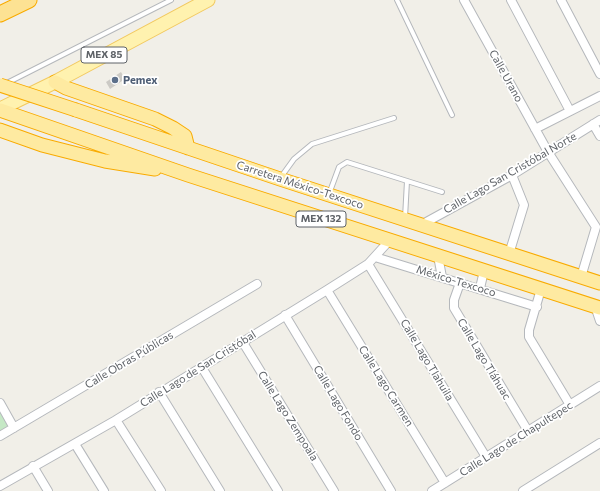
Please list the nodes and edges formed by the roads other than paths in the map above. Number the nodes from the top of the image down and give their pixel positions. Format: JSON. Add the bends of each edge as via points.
{"nodes":[{"id":1,"x":29,"y":0,"type":"edge"},
{"id":2,"x":171,"y":0,"type":"edge"},
{"id":3,"x":208,"y":0,"type":"edge"},
{"id":4,"x":397,"y":0,"type":"edge"},
{"id":5,"x":464,"y":0,"type":"edge"},
{"id":6,"x":511,"y":0,"type":"edge"},
{"id":7,"x":561,"y":0,"type":"edge"},
{"id":8,"x":0,"y":14,"type":"edge"},
{"id":9,"x":600,"y":74,"type":"edge"},
{"id":10,"x":55,"y":82,"type":"junction"},
{"id":11,"x":0,"y":86,"type":"edge"},
{"id":12,"x":600,"y":96,"type":"edge"},
{"id":13,"x":0,"y":110,"type":"edge"},
{"id":14,"x":570,"y":112,"type":"junction"},
{"id":15,"x":452,"y":115,"type":"dead end"},
{"id":16,"x":394,"y":118,"type":"dead end"},
{"id":17,"x":597,"y":122,"type":"edge"},
{"id":18,"x":535,"y":129,"type":"junction"},
{"id":19,"x":0,"y":130,"type":"edge"},
{"id":20,"x":600,"y":136,"type":"edge"},
{"id":21,"x":188,"y":148,"type":"junction"},
{"id":22,"x":548,"y":152,"type":"junction"},
{"id":23,"x":178,"y":171,"type":"junction"},
{"id":24,"x":512,"y":175,"type":"junction"},
{"id":25,"x":280,"y":180,"type":"junction"},
{"id":26,"x":407,"y":181,"type":"junction"},
{"id":27,"x":442,"y":192,"type":"dead end"},
{"id":28,"x":328,"y":195,"type":"junction"},
{"id":29,"x":405,"y":220,"type":"junction"},
{"id":30,"x":421,"y":226,"type":"junction"},
{"id":31,"x":389,"y":241,"type":"junction"},
{"id":32,"x":509,"y":254,"type":"junction"},
{"id":33,"x":438,"y":256,"type":"junction"},
{"id":34,"x":375,"y":257,"type":"junction"},
{"id":35,"x":368,"y":264,"type":"junction"},
{"id":36,"x":484,"y":271,"type":"junction"},
{"id":37,"x":442,"y":277,"type":"junction"},
{"id":38,"x":581,"y":277,"type":"junction"},
{"id":39,"x":460,"y":283,"type":"junction"},
{"id":40,"x":600,"y":283,"type":"edge"},
{"id":41,"x":257,"y":284,"type":"dead end"},
{"id":42,"x":480,"y":288,"type":"junction"},
{"id":43,"x":541,"y":289,"type":"junction"},
{"id":44,"x":327,"y":290,"type":"junction"},
{"id":45,"x":536,"y":307,"type":"junction"},
{"id":46,"x":598,"y":307,"type":"edge"},
{"id":47,"x":285,"y":315,"type":"junction"},
{"id":48,"x":600,"y":321,"type":"edge"},
{"id":49,"x":242,"y":341,"type":"junction"},
{"id":50,"x":201,"y":366,"type":"junction"},
{"id":51,"x":600,"y":386,"type":"edge"},
{"id":52,"x":159,"y":392,"type":"junction"},
{"id":53,"x":0,"y":403,"type":"edge"},
{"id":54,"x":570,"y":405,"type":"junction"},
{"id":55,"x":116,"y":420,"type":"junction"},
{"id":56,"x":14,"y":428,"type":"junction"},
{"id":57,"x":528,"y":431,"type":"junction"},
{"id":58,"x":0,"y":436,"type":"edge"},
{"id":59,"x":600,"y":443,"type":"edge"},
{"id":60,"x":75,"y":444,"type":"junction"},
{"id":61,"x":486,"y":457,"type":"junction"},
{"id":62,"x":33,"y":466,"type":"junction"},
{"id":63,"x":445,"y":483,"type":"junction"},
{"id":64,"x":0,"y":486,"type":"edge"},
{"id":65,"x":48,"y":491,"type":"edge"},
{"id":66,"x":104,"y":491,"type":"edge"},
{"id":67,"x":161,"y":491,"type":"edge"},
{"id":68,"x":220,"y":491,"type":"edge"},
{"id":69,"x":278,"y":491,"type":"edge"},
{"id":70,"x":334,"y":491,"type":"edge"},
{"id":71,"x":391,"y":491,"type":"edge"},
{"id":72,"x":432,"y":491,"type":"edge"},
{"id":73,"x":523,"y":491,"type":"edge"}],
"edges":[{"from":1,"to":8,"type":"highway"},
{"from":2,"to":11,"type":"lane"},
{"from":3,"to":10,"type":"main road","number":"MEX 85"},
{"from":4,"to":15,"type":"lane"},
{"from":5,"to":18,"type":"street","name":"Calle Urano"},
{"from":6,"to":14,"type":"street"},
{"from":7,"to":9,"type":"street"},
{"from":10,"to":13,"type":"main road","number":"MEX 85"},
{"from":10,"to":21,"type":"highway","via":[[169,125],[185,136]]},
{"from":11,"to":21,"type":"highway","name":"Carretera México-Texcoco","number":"MEX 132","bridge":true},
{"from":12,"to":14,"type":"street"},
{"from":13,"to":23,"type":"highway","number":"MEX 132"},
{"from":14,"to":18,"type":"street"},
{"from":16,"to":25,"type":"lane","via":[[312,144],[294,159]]},
{"from":17,"to":20,"type":"street"},
{"from":17,"to":22,"type":"street","name":"Calle Lago San Cristóbal Norte"},
{"from":18,"to":22,"type":"street","name":"Calle Urano"},
{"from":19,"to":23,"type":"highway","via":[[42,145],[105,161]]},
{"from":21,"to":25,"type":"highway","name":"Carretera México-Texcoco","number":"MEX 132"},
{"from":22,"to":24,"type":"street","name":"Calle Lago San Cristóbal Norte"},
{"from":22,"to":38,"type":"street","name":"Calle Urano","via":[[596,227]]},
{"from":23,"to":31,"type":"highway","number":"MEX 132"},
{"from":24,"to":30,"type":"street","name":"Calle Lago San Cristóbal Norte"},
{"from":24,"to":32,"type":"street","via":[[524,205]]},
{"from":25,"to":28,"type":"highway","name":"Carretera México-Texcoco","number":"MEX 132"},
{"from":26,"to":27,"type":"lane"},
{"from":26,"to":28,"type":"lane","via":[[347,162],[339,167]]},
{"from":26,"to":29,"type":"lane"},
{"from":28,"to":29,"type":"highway","name":"Carretera México-Texcoco","number":"MEX 132"},
{"from":29,"to":30,"type":"highway","name":"Carretera México-Texcoco","number":"MEX 132"},
{"from":30,"to":32,"type":"highway","name":"Carretera México-Texcoco","number":"MEX 132"},
{"from":31,"to":33,"type":"highway","number":"MEX 132"},
{"from":31,"to":34,"type":"street","name":"Calle Lago de San Cristóbal"},
{"from":32,"to":38,"type":"highway","name":"Carretera México-Texcoco","number":"MEX 132"},
{"from":33,"to":36,"type":"highway","number":"MEX 132"},
{"from":33,"to":37,"type":"street"},
{"from":34,"to":35,"type":"street","name":"Calle Lago de San Cristóbal"},
{"from":34,"to":37,"type":"street","name":"México-Texcoco"},
{"from":35,"to":44,"type":"street","name":"Calle Lago de San Cristóbal"},
{"from":35,"to":61,"type":"street","name":"Calle Lago Tlahuila"},
{"from":36,"to":42,"type":"street"},
{"from":36,"to":43,"type":"highway","number":"MEX 132"},
{"from":37,"to":39,"type":"street","name":"México-Texcoco"},
{"from":38,"to":40,"type":"highway","name":"Carretera México-Texcoco","number":"MEX 132"},
{"from":39,"to":42,"type":"street","name":"México-Texcoco"},
{"from":39,"to":57,"type":"street","name":"Calle Lago Tláhuac","via":[[454,308]]},
{"from":41,"to":56,"type":"street","name":"Calle Obras Públicas"},
{"from":42,"to":45,"type":"street","name":"México-Texcoco"},
{"from":43,"to":45,"type":"street"},
{"from":43,"to":46,"type":"highway","number":"MEX 132"},
{"from":44,"to":47,"type":"street","name":"Calle Lago de San Cristóbal"},
{"from":44,"to":63,"type":"street","name":"Calle Lago Carmen"},
{"from":45,"to":54,"type":"street","via":[[529,330],[530,337]]},
{"from":46,"to":48,"type":"street"},
{"from":47,"to":49,"type":"street","name":"Calle Lago de San Cristóbal"},
{"from":47,"to":71,"type":"street","name":"Calle Lago Fondo"},
{"from":49,"to":50,"type":"street","name":"Calle Lago de San Cristóbal"},
{"from":49,"to":70,"type":"street","name":"Calle Lago Zempoala"},
{"from":50,"to":52,"type":"street","name":"Calle Lago de San Cristóbal"},
{"from":50,"to":69,"type":"street"},
{"from":51,"to":54,"type":"street","name":"Calle Lago de Chapultepec"},
{"from":52,"to":55,"type":"street","name":"Calle Lago de San Cristóbal"},
{"from":52,"to":68,"type":"street"},
{"from":53,"to":56,"type":"street"},
{"from":54,"to":57,"type":"street","name":"Calle Lago de Chapultepec"},
{"from":55,"to":60,"type":"street","name":"Calle Lago de San Cristóbal"},
{"from":55,"to":67,"type":"street"},
{"from":56,"to":58,"type":"street","name":"Calle Obras Públicas"},
{"from":57,"to":61,"type":"street","name":"Calle Lago de Chapultepec"},
{"from":59,"to":73,"type":"street"},
{"from":60,"to":62,"type":"street","name":"Calle Lago de San Cristóbal"},
{"from":60,"to":66,"type":"street"},
{"from":61,"to":63,"type":"street","name":"Calle Lago de Chapultepec"},
{"from":62,"to":64,"type":"street","name":"Calle Lago de San Cristóbal"},
{"from":62,"to":65,"type":"street"},
{"from":63,"to":72,"type":"street","name":"Calle Lago de Chapultepec"}]}
